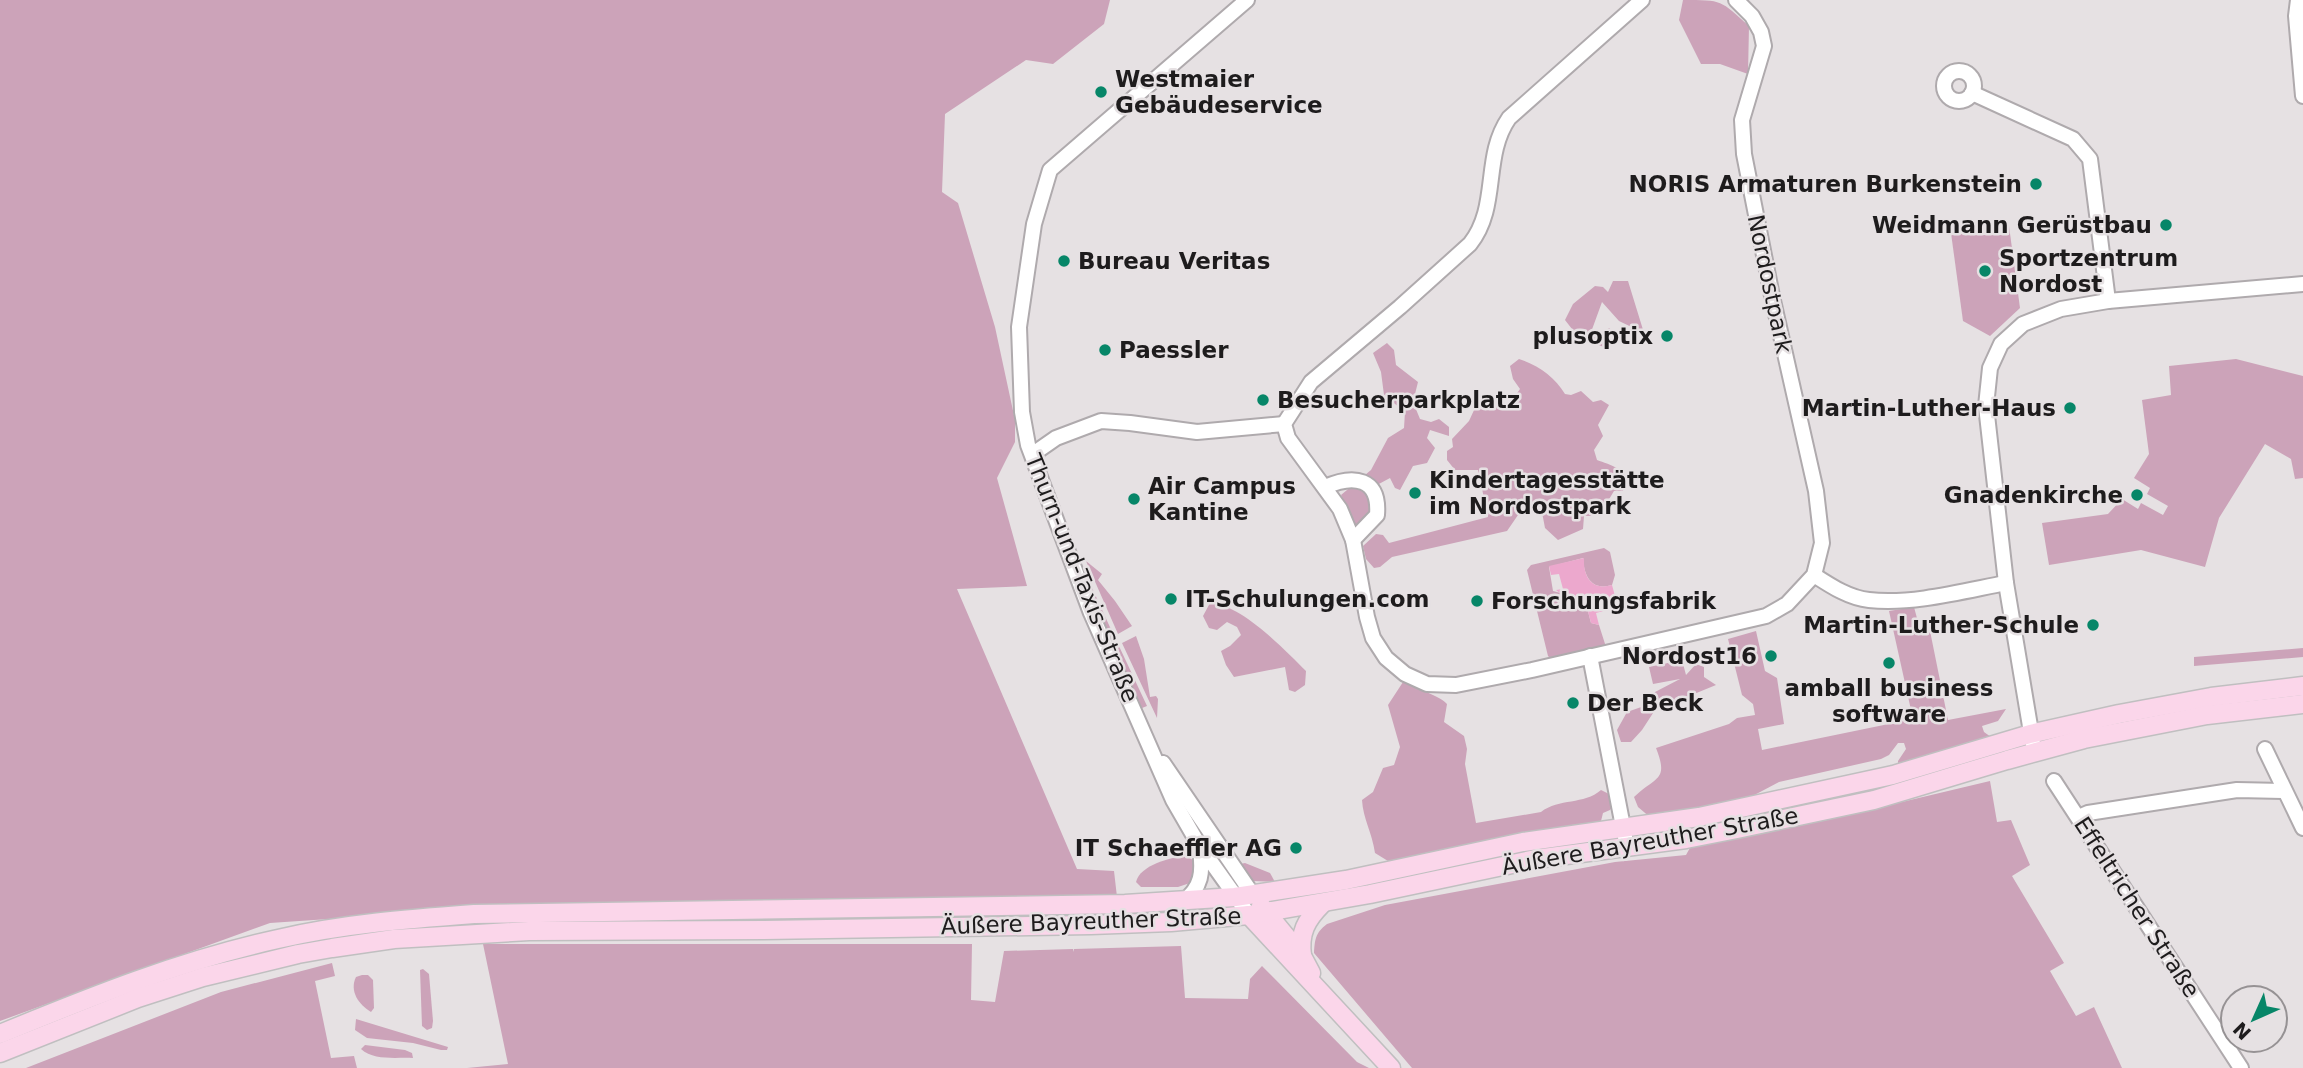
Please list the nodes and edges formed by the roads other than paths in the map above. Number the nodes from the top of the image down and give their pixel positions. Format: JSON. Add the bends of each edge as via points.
{"nodes":[{"id":1,"x":1248,"y":0,"type":"edge"},
{"id":2,"x":1642,"y":0,"type":"edge"},
{"id":3,"x":1736,"y":0,"type":"edge"},
{"id":4,"x":2298,"y":0,"type":"edge"},
{"id":5,"x":1972,"y":93,"type":"dead end"},
{"id":6,"x":2303,"y":96,"type":"edge"},
{"id":7,"x":2303,"y":284,"type":"edge"},
{"id":8,"x":2108,"y":301,"type":"junction"},
{"id":9,"x":1284,"y":424,"type":"junction"},
{"id":10,"x":1033,"y":454,"type":"junction"},
{"id":11,"x":1325,"y":487,"type":"junction"},
{"id":12,"x":1353,"y":540,"type":"junction"},
{"id":13,"x":1814,"y":575,"type":"junction"},
{"id":14,"x":2006,"y":583,"type":"junction"},
{"id":15,"x":1590,"y":656,"type":"junction"},
{"id":16,"x":2303,"y":687,"type":"edge"},
{"id":17,"x":2303,"y":704,"type":"edge"},
{"id":18,"x":2032,"y":743,"type":"junction"},
{"id":19,"x":1150,"y":744,"type":"junction"},
{"id":20,"x":2265,"y":749,"type":"dead end"},
{"id":21,"x":2054,"y":781,"type":"dead end"},
{"id":22,"x":2283,"y":791,"type":"junction"},
{"id":23,"x":2079,"y":817,"type":"junction"},
{"id":24,"x":2302,"y":825,"type":"edge"},
{"id":25,"x":1624,"y":828,"type":"junction"},
{"id":26,"x":1199,"y":845,"type":"junction"},
{"id":27,"x":1627,"y":847,"type":"junction"},
{"id":28,"x":1253,"y":895,"type":"junction"},
{"id":29,"x":1235,"y":897,"type":"junction"},
{"id":30,"x":1184,"y":902,"type":"junction"},
{"id":31,"x":1322,"y":904,"type":"junction"},
{"id":32,"x":1257,"y":914,"type":"junction"},
{"id":33,"x":1301,"y":956,"type":"junction"},
{"id":34,"x":1321,"y":990,"type":"junction"},
{"id":35,"x":0,"y":1034,"type":"edge"},
{"id":36,"x":0,"y":1053,"type":"edge"},
{"id":37,"x":1391,"y":1068,"type":"edge"},
{"id":38,"x":2241,"y":1068,"type":"edge"}],
"edges":[{"from":1,"to":10,"type":"street","name":"Thurn-und-Taxis-Straße","via":[[1050,170],[1034,224],[1019,327],[1022,412]]},
{"from":2,"to":9,"type":"street","via":[[1509,118],[1498,139],[1486,217],[1470,244],[1311,382]]},
{"from":3,"to":13,"type":"street","name":"Nordostpark","via":[[1752,16],[1764,47],[1742,120],[1744,154],[1816,491],[1822,543]]},
{"from":4,"to":6,"type":"street"},
{"from":5,"to":8,"type":"street","via":[[2073,139],[2090,159]]},
{"from":7,"to":8,"type":"street"},
{"from":8,"to":14,"type":"street","via":[[2060,309],[2024,324],[2001,344],[1990,368],[1986,406]]},
{"from":9,"to":10,"type":"street","via":[[1197,432],[1101,421],[1056,438]]},
{"from":9,"to":11,"type":"street","via":[[1288,438]]},
{"from":10,"to":19,"type":"street","name":"Thurn-und-Taxis-Straße","via":[[1091,613]]},
{"from":11,"to":12,"type":"street"},
{"from":11,"to":12,"type":"street","via":[[1343,479],[1359,480],[1371,487],[1378,500],[1377,515]]},
{"from":12,"to":15,"type":"street","via":[[1373,638],[1386,658],[1405,674],[1427,684],[1447,686]]},
{"from":13,"to":14,"type":"street","via":[[1868,600],[1941,595]]},
{"from":13,"to":15,"type":"street","via":[[1787,604],[1766,616]]},
{"from":14,"to":18,"type":"street"},
{"from":15,"to":25,"type":"street"},
{"from":16,"to":18,"type":"main road","name":"Äußere Bayreuther Straße","via":[[2180,702]]},
{"from":17,"to":18,"type":"main road","name":"Äußere Bayreuther Straße"},
{"from":18,"to":25,"type":"main road","name":"Äußere Bayreuther Straße","via":[[1836,789]]},
{"from":18,"to":27,"type":"main road","name":"Äußere Bayreuther Straße","via":[[1874,800]]},
{"from":19,"to":26,"type":"street","name":"Thurn-und-Taxis-Straße","via":[[1164,781]]},
{"from":19,"to":28,"type":"street","name":"Thurn-und-Taxis-Straße"},
{"from":20,"to":22,"type":"street"},
{"from":21,"to":23,"type":"street","name":"Effeltricher Straße"},
{"from":22,"to":23,"type":"street","via":[[2237,790]]},
{"from":22,"to":24,"type":"street"},
{"from":23,"to":38,"type":"street","name":"Effeltricher Straße"},
{"from":25,"to":27,"type":"street"},
{"from":25,"to":28,"type":"main road","name":"Äußere Bayreuther Straße","via":[[1515,844]]},
{"from":26,"to":29,"type":"street","name":"Thurn-und-Taxis-Straße"},
{"from":26,"to":30,"type":"street","via":[[1202,877]]},
{"from":27,"to":31,"type":"main road","name":"Äußere Bayreuther Straße","via":[[1517,862]]},
{"from":28,"to":29,"type":"main road","name":"Äußere Bayreuther Straße"},
{"from":28,"to":32,"type":"main road"},
{"from":29,"to":30,"type":"main road","name":"Äußere Bayreuther Straße"},
{"from":29,"to":32,"type":"street","name":"Thurn-und-Taxis-Straße"},
{"from":30,"to":35,"type":"main road","name":"Äußere Bayreuther Straße","via":[[474,914],[394,920],[277,939],[201,959]]},
{"from":31,"to":32,"type":"main road","name":"Äußere Bayreuther Straße"},
{"from":31,"to":33,"type":"main road","via":[[1304,926]]},
{"from":32,"to":33,"type":"main road"},
{"from":32,"to":34,"type":"main road","via":[[1291,962]]},
{"from":32,"to":36,"type":"main road","name":"Äußere Bayreuther Straße","via":[[1129,924],[529,931],[394,939],[298,954],[203,977]]},
{"from":33,"to":34,"type":"main road"},
{"from":34,"to":37,"type":"main road"}]}
